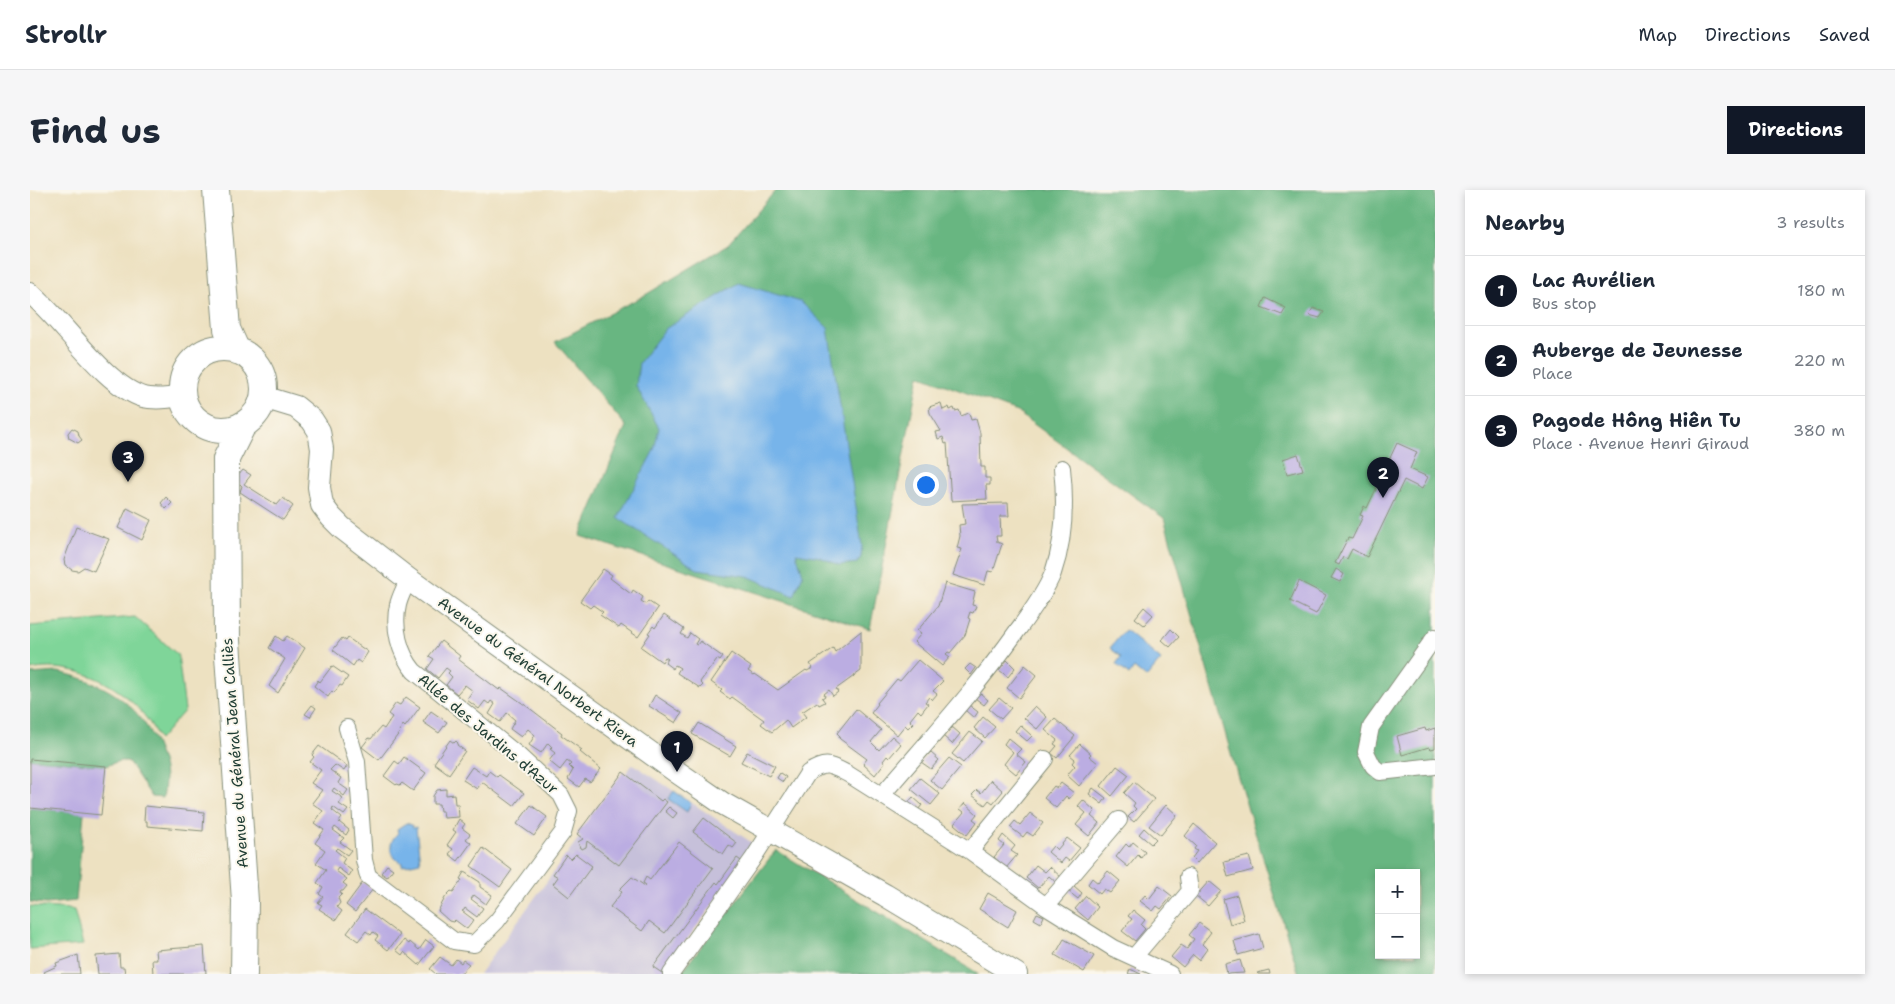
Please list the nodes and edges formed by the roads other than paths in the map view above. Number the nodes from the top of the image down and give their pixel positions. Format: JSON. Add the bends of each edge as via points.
{"nodes":[{"id":1,"x":214,"y":190,"type":"edge"},
{"id":2,"x":30,"y":293,"type":"edge"},
{"id":3,"x":207,"y":351,"type":"junction"},
{"id":4,"x":237,"y":351,"type":"junction"},
{"id":5,"x":182,"y":396,"type":"junction"},
{"id":6,"x":264,"y":397,"type":"junction"},
{"id":7,"x":202,"y":425,"type":"junction"},
{"id":8,"x":243,"y":425,"type":"junction"},
{"id":9,"x":1062,"y":468,"type":"dead end"},
{"id":10,"x":228,"y":532,"type":"junction"},
{"id":11,"x":408,"y":579,"type":"junction"},
{"id":12,"x":1435,"y":637,"type":"edge"},
{"id":13,"x":347,"y":728,"type":"dead end"},
{"id":14,"x":1045,"y":759,"type":"dead end"},
{"id":15,"x":1435,"y":766,"type":"edge"},
{"id":16,"x":882,"y":795,"type":"junction"},
{"id":17,"x":1119,"y":820,"type":"dead end"},
{"id":18,"x":772,"y":830,"type":"junction"},
{"id":19,"x":970,"y":851,"type":"junction"},
{"id":20,"x":1188,"y":877,"type":"dead end"},
{"id":21,"x":245,"y":901,"type":"junction"},
{"id":22,"x":1046,"y":906,"type":"junction"},
{"id":23,"x":1134,"y":958,"type":"junction"},
{"id":24,"x":244,"y":974,"type":"edge"},
{"id":25,"x":254,"y":974,"type":"edge"},
{"id":26,"x":671,"y":974,"type":"edge"},
{"id":27,"x":1016,"y":974,"type":"edge"},
{"id":28,"x":1170,"y":974,"type":"edge"}],
"edges":[{"from":1,"to":3,"type":"main road","via":[[212,330]]},
{"from":1,"to":4,"type":"main road","via":[[227,329]]},
{"from":2,"to":5,"type":"street","via":[[103,370],[126,389],[144,397]]},
{"from":3,"to":4,"type":"main road","via":[[217,348]]},
{"from":3,"to":5,"type":"main road","via":[[186,370]]},
{"from":4,"to":6,"type":"main road","via":[[256,365],[262,376]]},
{"from":5,"to":7,"type":"main road","via":[[186,408]]},
{"from":6,"to":8,"type":"main road","via":[[259,410]]},
{"from":6,"to":11,"type":"main road","name":"Avenue du Général Norbert Riera","via":[[296,407],[312,420],[319,431],[322,449],[319,487],[322,505],[342,528]]},
{"from":7,"to":8,"type":"main road","via":[[216,430],[230,430]]},
{"from":7,"to":10,"type":"main road","name":"Avenue du Général Jean Calliès","via":[[215,465]]},
{"from":8,"to":10,"type":"main road","name":"Avenue du Général Jean Calliès","via":[[226,460]]},
{"from":9,"to":16,"type":"street","via":[[1064,532],[1053,574],[996,662]]},
{"from":10,"to":21,"type":"main road","name":"Avenue du Général Jean Calliès","via":[[227,641]]},
{"from":11,"to":13,"type":"street","name":"Allée des Jardins d'Azur","via":[[398,605],[396,624],[400,646],[410,666],[526,762],[561,795],[569,811],[563,832],[497,921],[474,944],[454,941],[368,876],[357,762]]},
{"from":11,"to":18,"type":"main road","name":"Avenue du Général Norbert Riera","via":[[676,772],[722,803]]},
{"from":12,"to":15,"type":"street","via":[[1370,727],[1366,752],[1372,766],[1380,772]]},
{"from":14,"to":19,"type":"street"},
{"from":16,"to":18,"type":"street","via":[[831,766],[819,765],[808,772]]},
{"from":16,"to":19,"type":"street"},
{"from":17,"to":22,"type":"street"},
{"from":18,"to":26,"type":"street"},
{"from":18,"to":27,"type":"main road","name":"Avenue du Général Norbert Riera"},
{"from":19,"to":22,"type":"street"},
{"from":20,"to":23,"type":"street","via":[[1190,891]]},
{"from":21,"to":24,"type":"main road","name":"Avenue du Général Jean Calliès"},
{"from":21,"to":25,"type":"main road"},
{"from":22,"to":23,"type":"street"},
{"from":23,"to":28,"type":"street"}]}
